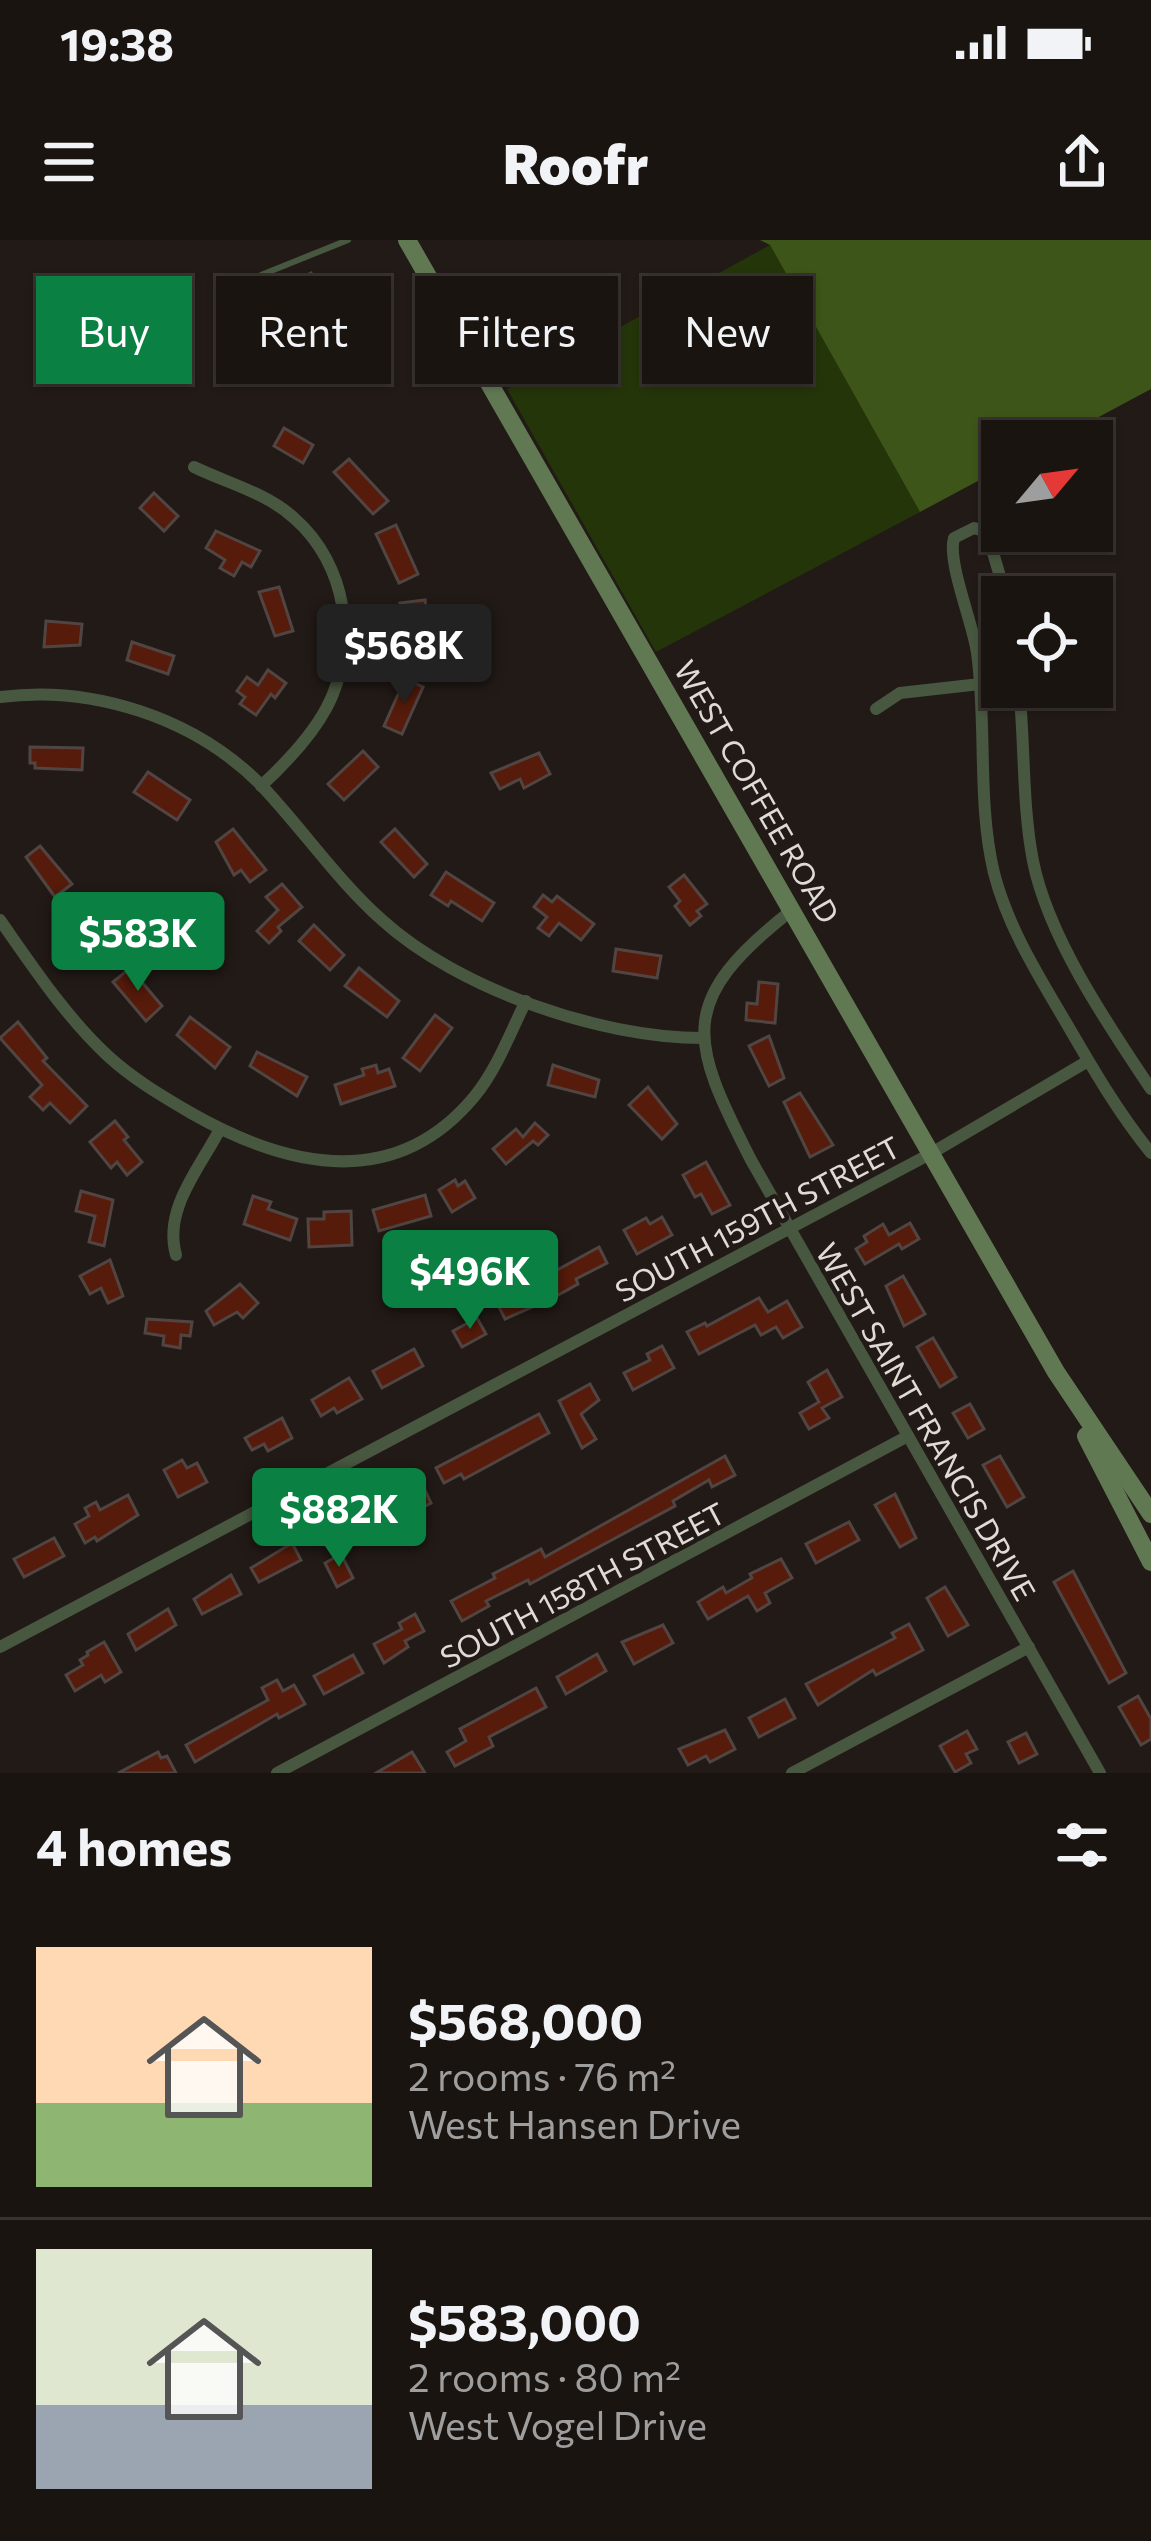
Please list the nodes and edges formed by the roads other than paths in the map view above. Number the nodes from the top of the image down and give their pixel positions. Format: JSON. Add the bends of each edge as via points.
{"nodes":[{"id":1,"x":348,"y":240,"type":"edge"},
{"id":2,"x":407,"y":240,"type":"edge"},
{"id":3,"x":261,"y":275,"type":"dead end"},
{"id":4,"x":194,"y":467,"type":"dead end"},
{"id":5,"x":1000,"y":576,"type":"edge"},
{"id":6,"x":980,"y":684,"type":"junction"},
{"id":7,"x":0,"y":697,"type":"edge"},
{"id":8,"x":1020,"y":708,"type":"edge"},
{"id":9,"x":877,"y":709,"type":"dead end"},
{"id":10,"x":261,"y":786,"type":"junction"},
{"id":11,"x":792,"y":910,"type":"junction"},
{"id":12,"x":0,"y":920,"type":"edge"},
{"id":13,"x":526,"y":1000,"type":"junction"},
{"id":14,"x":703,"y":1037,"type":"junction"},
{"id":15,"x":1088,"y":1060,"type":"junction"},
{"id":16,"x":1151,"y":1089,"type":"edge"},
{"id":17,"x":220,"y":1129,"type":"junction"},
{"id":18,"x":930,"y":1154,"type":"junction"},
{"id":19,"x":1151,"y":1154,"type":"edge"},
{"id":20,"x":790,"y":1228,"type":"junction"},
{"id":21,"x":176,"y":1255,"type":"dead end"},
{"id":22,"x":1056,"y":1372,"type":"junction"},
{"id":23,"x":908,"y":1436,"type":"junction"},
{"id":24,"x":1150,"y":1511,"type":"edge"},
{"id":25,"x":1128,"y":1521,"type":"junction"},
{"id":26,"x":1151,"y":1562,"type":"edge"},
{"id":27,"x":0,"y":1647,"type":"edge"},
{"id":28,"x":1029,"y":1647,"type":"junction"},
{"id":29,"x":277,"y":1773,"type":"edge"},
{"id":30,"x":792,"y":1773,"type":"edge"},
{"id":31,"x":1100,"y":1773,"type":"edge"}],
"edges":[{"from":1,"to":3,"type":"lane"},
{"from":2,"to":11,"type":"street","name":"WEST COFFEE ROAD"},
{"from":4,"to":10,"type":"street","via":[[291,514],[339,585],[344,640],[330,701]]},
{"from":5,"to":6,"type":"street","via":[[987,532],[974,528],[954,538]]},
{"from":6,"to":9,"type":"street","via":[[900,693]]},
{"from":6,"to":15,"type":"street","via":[[993,870],[1015,931]]},
{"from":7,"to":10,"type":"street","via":[[53,693],[128,706],[201,741]]},
{"from":8,"to":16,"type":"street","via":[[1040,887]]},
{"from":10,"to":13,"type":"street","via":[[384,922],[443,963]]},
{"from":11,"to":14,"type":"street","via":[[730,966]]},
{"from":11,"to":18,"type":"street","name":"WEST COFFEE ROAD"},
{"from":12,"to":17,"type":"street","via":[[109,1057]]},
{"from":13,"to":14,"type":"street","via":[[627,1028]]},
{"from":13,"to":17,"type":"street","via":[[474,1097],[401,1151],[315,1162]]},
{"from":14,"to":20,"type":"street","name":"WEST SAINT FRANCIS DRIVE","via":[[724,1107]]},
{"from":15,"to":18,"type":"street","name":"SOUTH 159TH STREET"},
{"from":15,"to":19,"type":"street"},
{"from":17,"to":21,"type":"street","via":[[173,1219]]},
{"from":18,"to":20,"type":"street","name":"SOUTH 159TH STREET"},
{"from":18,"to":22,"type":"street","name":"WEST COFFEE ROAD"},
{"from":20,"to":23,"type":"street","name":"WEST SAINT FRANCIS DRIVE"},
{"from":20,"to":27,"type":"street","name":"SOUTH 159TH STREET"},
{"from":22,"to":24,"type":"street","name":"WEST COFFEE ROAD"},
{"from":22,"to":25,"type":"street","name":"WEST COFFEE ROAD"},
{"from":23,"to":28,"type":"street","name":"WEST SAINT FRANCIS DRIVE"},
{"from":23,"to":29,"type":"street","name":"SOUTH 158TH STREET"},
{"from":24,"to":25,"type":"street"},
{"from":25,"to":26,"type":"street","name":"WEST COFFEE ROAD"},
{"from":28,"to":30,"type":"street"},
{"from":28,"to":31,"type":"street","name":"WEST SAINT FRANCIS DRIVE"}]}
